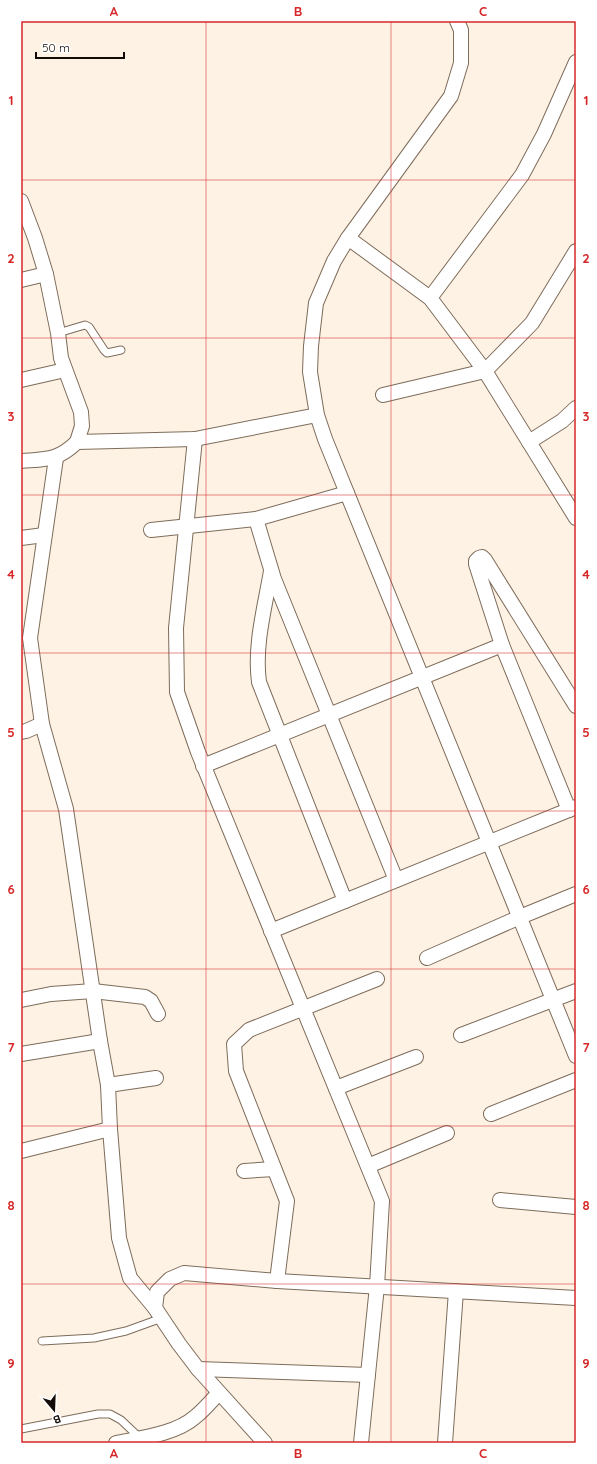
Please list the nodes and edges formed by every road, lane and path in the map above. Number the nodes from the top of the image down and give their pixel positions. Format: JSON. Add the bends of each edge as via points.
{"nodes":[{"id":1,"x":456,"y":21,"type":"edge"},
{"id":2,"x":576,"y":62,"type":"edge"},
{"id":3,"x":21,"y":201,"type":"edge"},
{"id":4,"x":348,"y":238,"type":"junction"},
{"id":5,"x":576,"y":251,"type":"edge"},
{"id":6,"x":46,"y":274,"type":"junction"},
{"id":7,"x":21,"y":280,"type":"edge"},
{"id":8,"x":430,"y":298,"type":"junction"},
{"id":9,"x":58,"y":333,"type":"junction"},
{"id":10,"x":121,"y":350,"type":"dead end"},
{"id":11,"x":65,"y":370,"type":"junction"},
{"id":12,"x":485,"y":371,"type":"junction"},
{"id":13,"x":21,"y":380,"type":"edge"},
{"id":14,"x":383,"y":395,"type":"dead end"},
{"id":15,"x":576,"y":408,"type":"edge"},
{"id":16,"x":317,"y":415,"type":"junction"},
{"id":17,"x":195,"y":439,"type":"junction"},
{"id":18,"x":77,"y":442,"type":"junction"},
{"id":19,"x":529,"y":442,"type":"junction"},
{"id":20,"x":56,"y":458,"type":"junction"},
{"id":21,"x":21,"y":461,"type":"edge"},
{"id":22,"x":347,"y":493,"type":"junction"},
{"id":23,"x":576,"y":518,"type":"edge"},
{"id":24,"x":256,"y":519,"type":"junction"},
{"id":25,"x":186,"y":526,"type":"junction"},
{"id":26,"x":151,"y":530,"type":"dead end"},
{"id":27,"x":44,"y":535,"type":"junction"},
{"id":28,"x":21,"y":538,"type":"edge"},
{"id":29,"x":272,"y":570,"type":"junction"},
{"id":30,"x":502,"y":645,"type":"junction"},
{"id":31,"x":422,"y":677,"type":"junction"},
{"id":32,"x":576,"y":706,"type":"edge"},
{"id":33,"x":329,"y":715,"type":"junction"},
{"id":34,"x":42,"y":724,"type":"junction"},
{"id":35,"x":21,"y":732,"type":"edge"},
{"id":36,"x":280,"y":735,"type":"junction"},
{"id":37,"x":203,"y":766,"type":"junction"},
{"id":38,"x":572,"y":809,"type":"edge"},
{"id":39,"x":489,"y":842,"type":"junction"},
{"id":40,"x":396,"y":880,"type":"junction"},
{"id":41,"x":576,"y":894,"type":"edge"},
{"id":42,"x":346,"y":901,"type":"junction"},
{"id":43,"x":520,"y":917,"type":"junction"},
{"id":44,"x":271,"y":931,"type":"junction"},
{"id":45,"x":427,"y":958,"type":"dead end"},
{"id":46,"x":377,"y":979,"type":"dead end"},
{"id":47,"x":576,"y":990,"type":"edge"},
{"id":48,"x":93,"y":991,"type":"junction"},
{"id":49,"x":21,"y":1000,"type":"edge"},
{"id":50,"x":553,"y":1000,"type":"junction"},
{"id":51,"x":303,"y":1009,"type":"junction"},
{"id":52,"x":158,"y":1014,"type":"dead end"},
{"id":53,"x":461,"y":1035,"type":"dead end"},
{"id":54,"x":100,"y":1041,"type":"junction"},
{"id":55,"x":21,"y":1054,"type":"edge"},
{"id":56,"x":576,"y":1056,"type":"edge"},
{"id":57,"x":416,"y":1057,"type":"dead end"},
{"id":58,"x":156,"y":1078,"type":"dead end"},
{"id":59,"x":576,"y":1080,"type":"edge"},
{"id":60,"x":108,"y":1085,"type":"junction"},
{"id":61,"x":336,"y":1088,"type":"junction"},
{"id":62,"x":491,"y":1114,"type":"dead end"},
{"id":63,"x":110,"y":1129,"type":"junction"},
{"id":64,"x":448,"y":1133,"type":"dead end"},
{"id":65,"x":21,"y":1151,"type":"edge"},
{"id":66,"x":368,"y":1166,"type":"junction"},
{"id":67,"x":274,"y":1169,"type":"junction"},
{"id":68,"x":244,"y":1171,"type":"dead end"},
{"id":69,"x":500,"y":1200,"type":"dead end"},
{"id":70,"x":576,"y":1207,"type":"edge"},
{"id":71,"x":277,"y":1280,"type":"junction"},
{"id":72,"x":377,"y":1286,"type":"junction"},
{"id":73,"x":456,"y":1291,"type":"junction"},
{"id":74,"x":576,"y":1298,"type":"edge"},
{"id":75,"x":159,"y":1313,"type":"junction"},
{"id":76,"x":42,"y":1341,"type":"dead end"},
{"id":77,"x":198,"y":1369,"type":"junction"},
{"id":78,"x":368,"y":1375,"type":"junction"},
{"id":79,"x":219,"y":1393,"type":"junction"},
{"id":80,"x":21,"y":1428,"type":"edge"},
{"id":81,"x":140,"y":1438,"type":"junction"},
{"id":82,"x":116,"y":1443,"type":"edge"},
{"id":83,"x":265,"y":1443,"type":"edge"},
{"id":84,"x":361,"y":1443,"type":"edge"},
{"id":85,"x":445,"y":1443,"type":"edge"}],
"edges":[{"from":1,"to":4,"type":"street","via":[[461,30],[461,63],[450,96]]},
{"from":2,"to":8,"type":"street","via":[[544,134],[522,175]]},
{"from":3,"to":6,"type":"street","via":[[36,238]]},
{"from":4,"to":8,"type":"street"},
{"from":4,"to":16,"type":"street","via":[[334,261],[316,303],[310,372]]},
{"from":5,"to":12,"type":"street","via":[[532,323]]},
{"from":6,"to":7,"type":"street"},
{"from":6,"to":9,"type":"street"},
{"from":8,"to":12,"type":"street"},
{"from":9,"to":10,"type":"lane","via":[[85,325],[104,350]]},
{"from":9,"to":11,"type":"street"},
{"from":11,"to":13,"type":"street"},
{"from":11,"to":18,"type":"street","via":[[81,412],[82,426]]},
{"from":12,"to":14,"type":"street"},
{"from":12,"to":19,"type":"street"},
{"from":15,"to":19,"type":"street","via":[[562,421]]},
{"from":16,"to":17,"type":"street"},
{"from":16,"to":22,"type":"street"},
{"from":17,"to":18,"type":"street"},
{"from":17,"to":25,"type":"street"},
{"from":18,"to":20,"type":"street"},
{"from":19,"to":23,"type":"street"},
{"from":20,"to":21,"type":"street"},
{"from":20,"to":27,"type":"street"},
{"from":22,"to":24,"type":"street"},
{"from":22,"to":31,"type":"street"},
{"from":24,"to":25,"type":"street"},
{"from":24,"to":29,"type":"street"},
{"from":25,"to":26,"type":"street"},
{"from":25,"to":37,"type":"street","via":[[176,628],[178,692]]},
{"from":27,"to":28,"type":"street"},
{"from":27,"to":34,"type":"street","via":[[30,638]]},
{"from":29,"to":33,"type":"street"},
{"from":29,"to":36,"type":"street","via":[[257,665],[259,682]]},
{"from":30,"to":31,"type":"street"},
{"from":30,"to":32,"type":"street","via":[[476,564],[478,558],[482,557],[485,560]]},
{"from":30,"to":38,"type":"street"},
{"from":31,"to":33,"type":"street"},
{"from":31,"to":39,"type":"street"},
{"from":33,"to":36,"type":"street"},
{"from":33,"to":40,"type":"street"},
{"from":34,"to":35,"type":"street"},
{"from":34,"to":48,"type":"street","via":[[66,810]]},
{"from":36,"to":37,"type":"street"},
{"from":36,"to":42,"type":"street"},
{"from":37,"to":44,"type":"street"},
{"from":38,"to":39,"type":"street"},
{"from":39,"to":40,"type":"street"},
{"from":39,"to":43,"type":"street"},
{"from":40,"to":42,"type":"street"},
{"from":41,"to":43,"type":"street"},
{"from":42,"to":44,"type":"street"},
{"from":43,"to":45,"type":"street"},
{"from":43,"to":50,"type":"street"},
{"from":44,"to":51,"type":"street"},
{"from":46,"to":51,"type":"street"},
{"from":47,"to":50,"type":"street"},
{"from":48,"to":49,"type":"street","via":[[51,994]]},
{"from":48,"to":52,"type":"street","via":[[145,997],[151,1001]]},
{"from":48,"to":54,"type":"street"},
{"from":50,"to":53,"type":"street"},
{"from":50,"to":56,"type":"street"},
{"from":51,"to":61,"type":"street"},
{"from":51,"to":67,"type":"street","via":[[249,1030],[234,1044],[236,1071]]},
{"from":54,"to":55,"type":"street"},
{"from":54,"to":60,"type":"street"},
{"from":57,"to":61,"type":"street"},
{"from":58,"to":60,"type":"street"},
{"from":59,"to":62,"type":"street"},
{"from":60,"to":63,"type":"street"},
{"from":61,"to":66,"type":"street"},
{"from":63,"to":65,"type":"street"},
{"from":63,"to":75,"type":"street","via":[[119,1238],[130,1278]]},
{"from":64,"to":66,"type":"street"},
{"from":66,"to":72,"type":"street","via":[[382,1201]]},
{"from":67,"to":68,"type":"street"},
{"from":67,"to":71,"type":"street","via":[[287,1201]]},
{"from":69,"to":70,"type":"street"},
{"from":71,"to":72,"type":"street"},
{"from":71,"to":75,"type":"street","via":[[184,1273],[170,1279],[157,1292]]},
{"from":72,"to":73,"type":"street"},
{"from":72,"to":78,"type":"street"},
{"from":73,"to":74,"type":"street"},
{"from":73,"to":85,"type":"street"},
{"from":75,"to":76,"type":"lane","via":[[126,1331],[94,1338]]},
{"from":75,"to":77,"type":"street"},
{"from":77,"to":78,"type":"street"},
{"from":77,"to":79,"type":"street"},
{"from":78,"to":84,"type":"street"},
{"from":79,"to":81,"type":"street","via":[[195,1418],[184,1425]]},
{"from":79,"to":83,"type":"street"},
{"from":80,"to":81,"type":"lane","via":[[110,1414],[121,1420]]},
{"from":81,"to":82,"type":"street"}]}
